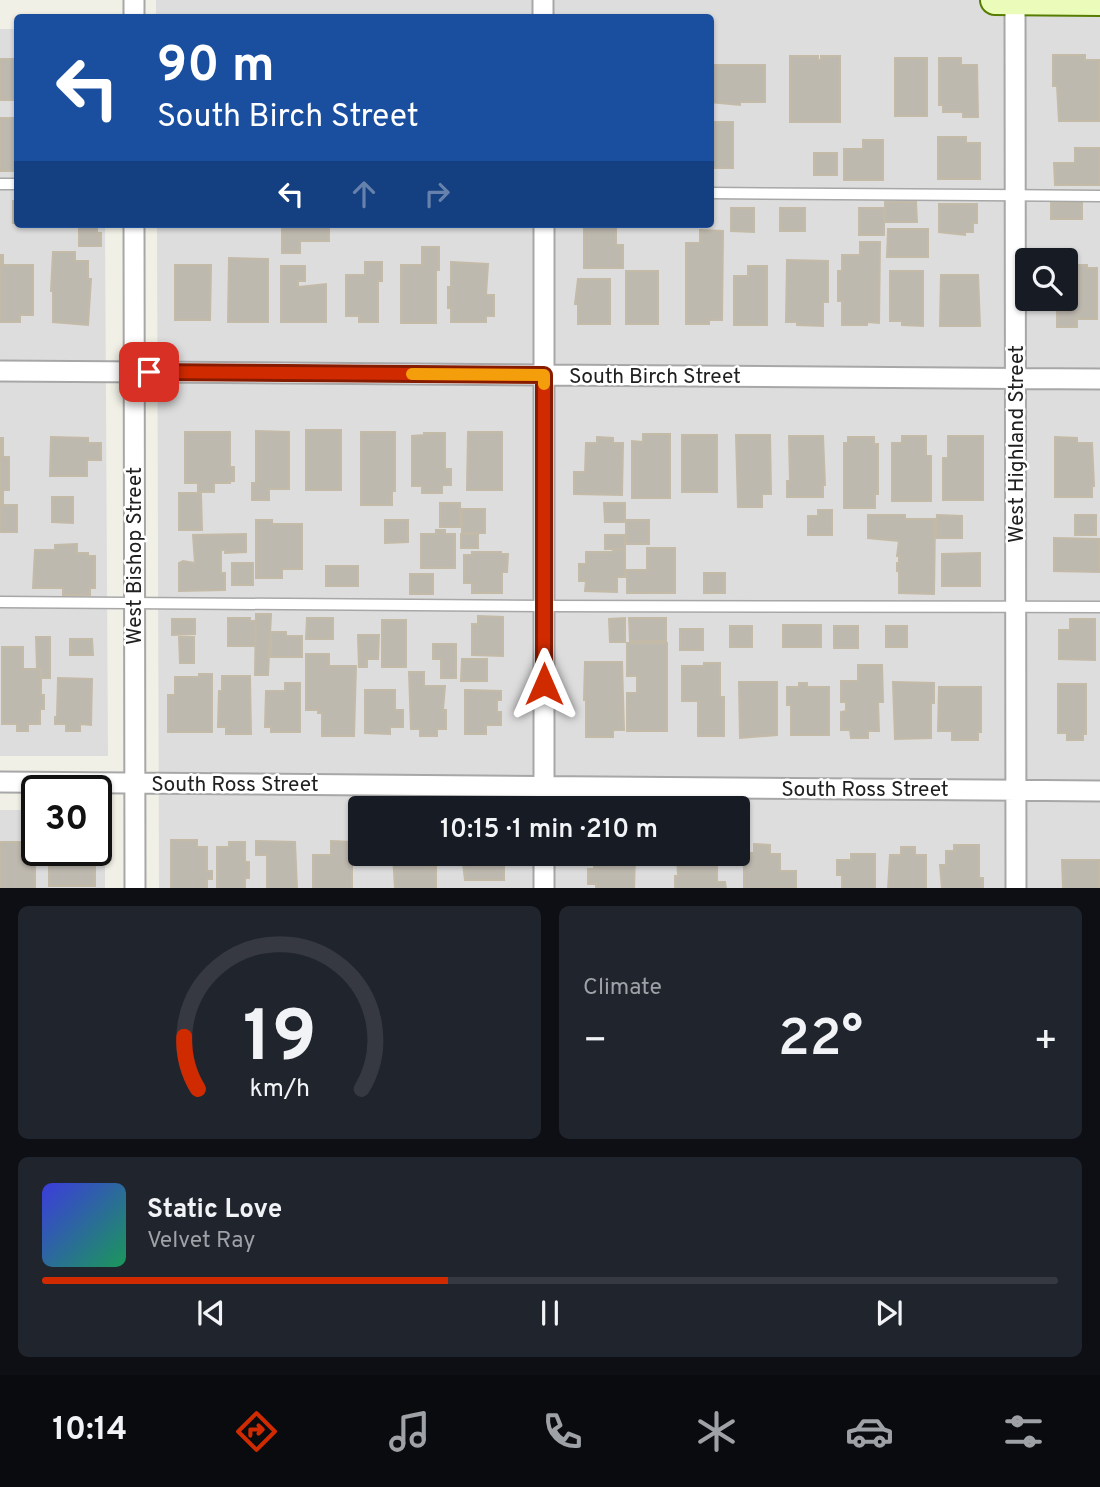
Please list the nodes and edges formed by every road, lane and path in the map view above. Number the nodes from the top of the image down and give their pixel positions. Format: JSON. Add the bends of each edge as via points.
{"nodes":[{"id":1,"x":995,"y":0,"type":"edge"},
{"id":2,"x":1015,"y":0,"type":"edge"},
{"id":3,"x":1100,"y":1,"type":"edge"},
{"id":4,"x":714,"y":193,"type":"edge"},
{"id":5,"x":1015,"y":195,"type":"junction"},
{"id":6,"x":1100,"y":196,"type":"edge"},
{"id":7,"x":134,"y":228,"type":"edge"},
{"id":8,"x":544,"y":228,"type":"edge"},
{"id":9,"x":0,"y":371,"type":"edge"},
{"id":10,"x":134,"y":372,"type":"junction"},
{"id":11,"x":544,"y":375,"type":"junction"},
{"id":12,"x":1016,"y":378,"type":"junction"},
{"id":13,"x":1100,"y":379,"type":"edge"},
{"id":14,"x":0,"y":602,"type":"edge"},
{"id":15,"x":134,"y":603,"type":"junction"},
{"id":16,"x":544,"y":606,"type":"junction"},
{"id":17,"x":1016,"y":606,"type":"junction"},
{"id":18,"x":1100,"y":607,"type":"edge"},
{"id":19,"x":0,"y":782,"type":"edge"},
{"id":20,"x":135,"y":783,"type":"junction"},
{"id":21,"x":544,"y":786,"type":"junction"},
{"id":22,"x":1016,"y":790,"type":"junction"},
{"id":23,"x":1100,"y":791,"type":"edge"},
{"id":24,"x":544,"y":796,"type":"edge"},
{"id":25,"x":544,"y":866,"type":"edge"},
{"id":26,"x":135,"y":888,"type":"edge"},
{"id":27,"x":544,"y":888,"type":"edge"},
{"id":28,"x":1016,"y":888,"type":"edge"}],
"edges":[{"from":1,"to":2,"type":"street"},
{"from":2,"to":3,"type":"street"},
{"from":2,"to":5,"type":"street","name":"West Highland Street"},
{"from":4,"to":5,"type":"lane"},
{"from":5,"to":6,"type":"lane"},
{"from":5,"to":12,"type":"street","name":"West Highland Street"},
{"from":7,"to":10,"type":"street","name":"West Bishop Street"},
{"from":8,"to":11,"type":"street"},
{"from":9,"to":10,"type":"street","name":"South Birch Street"},
{"from":10,"to":11,"type":"street","name":"South Birch Street"},
{"from":10,"to":15,"type":"street","name":"West Bishop Street"},
{"from":11,"to":12,"type":"street","name":"South Birch Street"},
{"from":11,"to":16,"type":"street"},
{"from":12,"to":13,"type":"street","name":"South Birch Street"},
{"from":12,"to":17,"type":"street","name":"West Highland Street"},
{"from":14,"to":15,"type":"lane"},
{"from":15,"to":16,"type":"lane"},
{"from":15,"to":20,"type":"street","name":"West Bishop Street"},
{"from":16,"to":17,"type":"lane"},
{"from":16,"to":21,"type":"street"},
{"from":17,"to":18,"type":"lane"},
{"from":17,"to":22,"type":"street","name":"West Highland Street"},
{"from":19,"to":20,"type":"street","name":"South Ross Street"},
{"from":20,"to":21,"type":"street","name":"South Ross Street"},
{"from":20,"to":26,"type":"street","name":"West Bishop Street"},
{"from":21,"to":22,"type":"street","name":"South Ross Street"},
{"from":21,"to":24,"type":"street"},
{"from":22,"to":23,"type":"street","name":"South Ross Street"},
{"from":22,"to":28,"type":"street","name":"West Highland Street"},
{"from":25,"to":27,"type":"street"}]}
